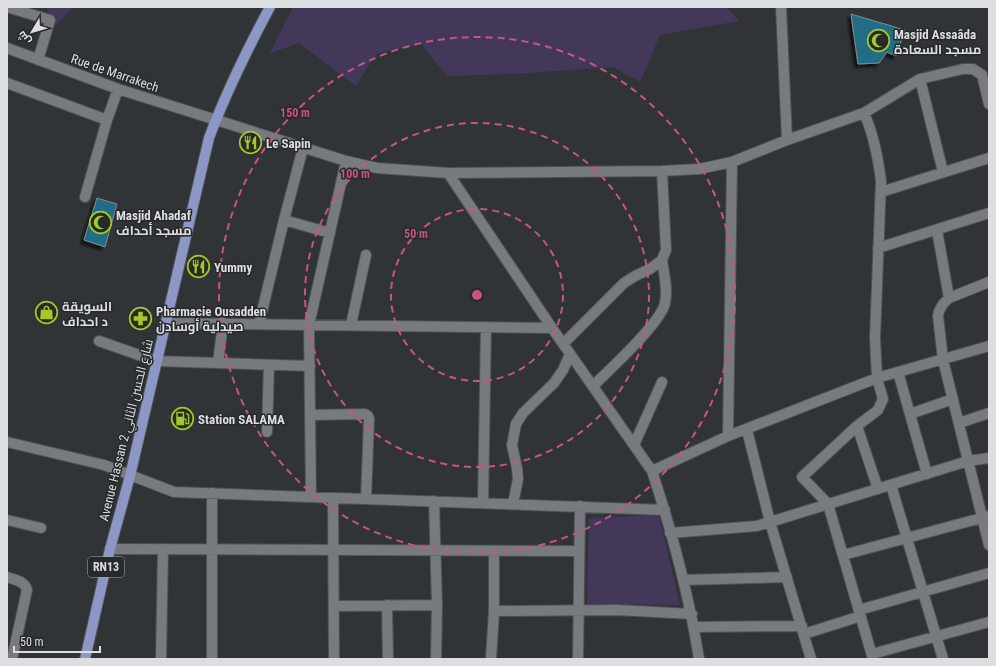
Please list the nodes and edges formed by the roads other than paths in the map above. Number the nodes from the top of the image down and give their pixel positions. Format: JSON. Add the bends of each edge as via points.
{"nodes":[{"id":1,"x":7,"y":7,"type":"edge"},
{"id":2,"x":270,"y":7,"type":"edge"},
{"id":3,"x":781,"y":7,"type":"edge"},
{"id":4,"x":7,"y":48,"type":"edge"},
{"id":5,"x":38,"y":60,"type":"junction"},
{"id":6,"x":920,"y":79,"type":"junction"},
{"id":7,"x":7,"y":83,"type":"edge"},
{"id":8,"x":118,"y":89,"type":"junction"},
{"id":9,"x":989,"y":104,"type":"edge"},
{"id":10,"x":864,"y":113,"type":"junction"},
{"id":11,"x":107,"y":120,"type":"junction"},
{"id":12,"x":216,"y":120,"type":"junction"},
{"id":13,"x":787,"y":140,"type":"junction"},
{"id":14,"x":303,"y":148,"type":"junction"},
{"id":15,"x":989,"y":158,"type":"edge"},
{"id":16,"x":346,"y":161,"type":"junction"},
{"id":17,"x":732,"y":162,"type":"junction"},
{"id":18,"x":662,"y":171,"type":"junction"},
{"id":19,"x":943,"y":172,"type":"junction"},
{"id":20,"x":448,"y":173,"type":"junction"},
{"id":21,"x":881,"y":192,"type":"junction"},
{"id":22,"x":85,"y":197,"type":"dead end"},
{"id":23,"x":989,"y":213,"type":"edge"},
{"id":24,"x":284,"y":220,"type":"junction"},
{"id":25,"x":937,"y":230,"type":"junction"},
{"id":26,"x":330,"y":232,"type":"junction"},
{"id":27,"x":878,"y":248,"type":"junction"},
{"id":28,"x":366,"y":255,"type":"dead end"},
{"id":29,"x":662,"y":260,"type":"junction"},
{"id":30,"x":989,"y":282,"type":"edge"},
{"id":31,"x":949,"y":298,"type":"junction"},
{"id":32,"x":165,"y":323,"type":"junction"},
{"id":33,"x":223,"y":324,"type":"junction"},
{"id":34,"x":259,"y":324,"type":"junction"},
{"id":35,"x":309,"y":325,"type":"junction"},
{"id":36,"x":351,"y":325,"type":"junction"},
{"id":37,"x":486,"y":327,"type":"junction"},
{"id":38,"x":552,"y":328,"type":"junction"},
{"id":39,"x":99,"y":341,"type":"dead end"},
{"id":40,"x":563,"y":344,"type":"junction"},
{"id":41,"x":989,"y":346,"type":"edge"},
{"id":42,"x":570,"y":354,"type":"junction"},
{"id":43,"x":943,"y":360,"type":"junction"},
{"id":44,"x":156,"y":361,"type":"junction"},
{"id":45,"x":218,"y":363,"type":"junction"},
{"id":46,"x":269,"y":365,"type":"junction"},
{"id":47,"x":310,"y":366,"type":"junction"},
{"id":48,"x":898,"y":372,"type":"junction"},
{"id":49,"x":877,"y":378,"type":"junction"},
{"id":50,"x":662,"y":382,"type":"dead end"},
{"id":51,"x":593,"y":386,"type":"junction"},
{"id":52,"x":953,"y":399,"type":"junction"},
{"id":53,"x":989,"y":413,"type":"edge"},
{"id":54,"x":910,"y":414,"type":"junction"},
{"id":55,"x":310,"y":416,"type":"junction"},
{"id":56,"x":959,"y":423,"type":"junction"},
{"id":57,"x":857,"y":426,"type":"junction"},
{"id":58,"x":747,"y":430,"type":"junction"},
{"id":59,"x":267,"y":432,"type":"dead end"},
{"id":60,"x":728,"y":436,"type":"junction"},
{"id":61,"x":8,"y":445,"type":"edge"},
{"id":62,"x":634,"y":445,"type":"junction"},
{"id":63,"x":989,"y":458,"type":"edge"},
{"id":64,"x":968,"y":461,"type":"junction"},
{"id":65,"x":652,"y":471,"type":"junction"},
{"id":66,"x":927,"y":474,"type":"junction"},
{"id":67,"x":130,"y":476,"type":"junction"},
{"id":68,"x":891,"y":485,"type":"junction"},
{"id":69,"x":878,"y":489,"type":"junction"},
{"id":70,"x":212,"y":493,"type":"junction"},
{"id":71,"x":311,"y":497,"type":"junction"},
{"id":72,"x":333,"y":498,"type":"junction"},
{"id":73,"x":366,"y":499,"type":"junction"},
{"id":74,"x":434,"y":501,"type":"junction"},
{"id":75,"x":483,"y":503,"type":"junction"},
{"id":76,"x":513,"y":504,"type":"junction"},
{"id":77,"x":828,"y":504,"type":"junction"},
{"id":78,"x":580,"y":506,"type":"junction"},
{"id":79,"x":665,"y":510,"type":"junction"},
{"id":80,"x":985,"y":517,"type":"edge"},
{"id":81,"x":7,"y":520,"type":"edge"},
{"id":82,"x":770,"y":522,"type":"junction"},
{"id":83,"x":41,"y":528,"type":"dead end"},
{"id":84,"x":670,"y":533,"type":"junction"},
{"id":85,"x":906,"y":538,"type":"junction"},
{"id":86,"x":989,"y":546,"type":"edge"},
{"id":87,"x":110,"y":549,"type":"junction"},
{"id":88,"x":163,"y":549,"type":"junction"},
{"id":89,"x":212,"y":550,"type":"junction"},
{"id":90,"x":334,"y":550,"type":"junction"},
{"id":91,"x":436,"y":551,"type":"junction"},
{"id":92,"x":580,"y":551,"type":"junction"},
{"id":93,"x":494,"y":552,"type":"junction"},
{"id":94,"x":843,"y":555,"type":"junction"},
{"id":95,"x":989,"y":573,"type":"edge"},
{"id":96,"x":7,"y":577,"type":"edge"},
{"id":97,"x":787,"y":577,"type":"junction"},
{"id":98,"x":683,"y":580,"type":"junction"},
{"id":99,"x":923,"y":592,"type":"junction"},
{"id":100,"x":437,"y":604,"type":"junction"},
{"id":101,"x":387,"y":605,"type":"junction"},
{"id":102,"x":335,"y":606,"type":"junction"},
{"id":103,"x":494,"y":610,"type":"junction"},
{"id":104,"x":579,"y":610,"type":"junction"},
{"id":105,"x":860,"y":613,"type":"junction"},
{"id":106,"x":692,"y":614,"type":"junction"},
{"id":107,"x":989,"y":622,"type":"edge"},
{"id":108,"x":694,"y":627,"type":"junction"},
{"id":109,"x":803,"y":630,"type":"junction"},
{"id":110,"x":936,"y":637,"type":"junction"},
{"id":111,"x":873,"y":657,"type":"edge"},
{"id":112,"x":12,"y":659,"type":"edge"},
{"id":113,"x":85,"y":659,"type":"edge"},
{"id":114,"x":161,"y":659,"type":"edge"},
{"id":115,"x":212,"y":659,"type":"edge"},
{"id":116,"x":334,"y":659,"type":"edge"},
{"id":117,"x":388,"y":659,"type":"edge"},
{"id":118,"x":436,"y":659,"type":"edge"},
{"id":119,"x":492,"y":659,"type":"edge"},
{"id":120,"x":578,"y":659,"type":"edge"},
{"id":121,"x":699,"y":659,"type":"edge"},
{"id":122,"x":811,"y":659,"type":"edge"},
{"id":123,"x":943,"y":659,"type":"edge"}],
"edges":[{"from":1,"to":5,"type":"street","via":[[50,20]]},
{"from":2,"to":12,"type":"main road","name":"Avenue Hassan 2 شارع الحسن الثاني","number":"RN13"},
{"from":3,"to":13,"type":"street"},
{"from":4,"to":5,"type":"street","name":"Rue de Marrakech"},
{"from":5,"to":8,"type":"street","name":"Rue de Marrakech"},
{"from":6,"to":9,"type":"street","name":"Rue de Marrakech","via":[[973,69],[982,75]]},
{"from":6,"to":10,"type":"street","name":"Rue de Marrakech"},
{"from":6,"to":19,"type":"street"},
{"from":7,"to":11,"type":"street"},
{"from":8,"to":11,"type":"street"},
{"from":8,"to":12,"type":"street","name":"Rue de Marrakech"},
{"from":10,"to":13,"type":"street","name":"Rue de Marrakech"},
{"from":10,"to":21,"type":"street","via":[[879,161]]},
{"from":11,"to":22,"type":"street"},
{"from":12,"to":14,"type":"street","name":"Rue de Marrakech"},
{"from":12,"to":32,"type":"main road","name":"Avenue Hassan 2 شارع الحسن الثاني","number":"RN13","via":[[209,138]]},
{"from":13,"to":17,"type":"street","name":"Rue de Marrakech"},
{"from":14,"to":16,"type":"street","name":"Rue de Marrakech"},
{"from":14,"to":24,"type":"street"},
{"from":15,"to":19,"type":"street"},
{"from":16,"to":20,"type":"street","name":"Rue de Marrakech","via":[[377,168]]},
{"from":16,"to":26,"type":"street"},
{"from":17,"to":18,"type":"street","name":"Rue de Marrakech","via":[[699,169]]},
{"from":17,"to":60,"type":"street"},
{"from":18,"to":20,"type":"street","name":"Rue de Marrakech"},
{"from":18,"to":29,"type":"street","via":[[666,250]]},
{"from":19,"to":21,"type":"street"},
{"from":20,"to":38,"type":"street"},
{"from":21,"to":27,"type":"street"},
{"from":23,"to":25,"type":"street"},
{"from":24,"to":26,"type":"street"},
{"from":24,"to":34,"type":"street"},
{"from":25,"to":27,"type":"street"},
{"from":25,"to":31,"type":"street"},
{"from":26,"to":35,"type":"street"},
{"from":27,"to":49,"type":"street","via":[[875,338]]},
{"from":28,"to":36,"type":"street"},
{"from":29,"to":40,"type":"street","via":[[624,283]]},
{"from":29,"to":51,"type":"street","via":[[665,304],[656,320]]},
{"from":30,"to":31,"type":"street"},
{"from":31,"to":43,"type":"street","via":[[939,309],[938,316]]},
{"from":32,"to":33,"type":"street"},
{"from":32,"to":44,"type":"main road","name":"Avenue Hassan 2 شارع الحسن الثاني","number":"RN13"},
{"from":33,"to":34,"type":"street"},
{"from":33,"to":45,"type":"street"},
{"from":34,"to":35,"type":"street"},
{"from":35,"to":36,"type":"street"},
{"from":35,"to":47,"type":"street"},
{"from":36,"to":37,"type":"street"},
{"from":37,"to":38,"type":"street"},
{"from":37,"to":75,"type":"street"},
{"from":38,"to":40,"type":"street"},
{"from":39,"to":44,"type":"street"},
{"from":40,"to":42,"type":"street"},
{"from":41,"to":43,"type":"street"},
{"from":42,"to":51,"type":"street"},
{"from":42,"to":76,"type":"street","via":[[554,383],[523,413],[516,424],[512,445],[518,479]]},
{"from":43,"to":48,"type":"street"},
{"from":43,"to":52,"type":"street"},
{"from":44,"to":45,"type":"street"},
{"from":44,"to":67,"type":"main road","name":"Avenue Hassan 2 شارع الحسن الثاني","number":"RN13"},
{"from":45,"to":46,"type":"street"},
{"from":46,"to":47,"type":"street"},
{"from":46,"to":59,"type":"street"},
{"from":47,"to":55,"type":"street"},
{"from":48,"to":49,"type":"street"},
{"from":48,"to":54,"type":"street"},
{"from":49,"to":57,"type":"street","via":[[882,402],[878,410]]},
{"from":49,"to":58,"type":"street"},
{"from":50,"to":62,"type":"street"},
{"from":51,"to":62,"type":"street"},
{"from":52,"to":54,"type":"street"},
{"from":52,"to":56,"type":"street"},
{"from":53,"to":56,"type":"street"},
{"from":54,"to":66,"type":"street"},
{"from":55,"to":71,"type":"street"},
{"from":55,"to":73,"type":"street","via":[[368,416]]},
{"from":56,"to":64,"type":"street"},
{"from":57,"to":69,"type":"street"},
{"from":57,"to":77,"type":"street","via":[[802,477]]},
{"from":58,"to":60,"type":"street"},
{"from":58,"to":82,"type":"street"},
{"from":60,"to":65,"type":"street"},
{"from":61,"to":67,"type":"street","via":[[104,465]]},
{"from":62,"to":65,"type":"street"},
{"from":63,"to":64,"type":"street"},
{"from":64,"to":66,"type":"street"},
{"from":64,"to":80,"type":"street"},
{"from":65,"to":79,"type":"street"},
{"from":66,"to":68,"type":"street"},
{"from":67,"to":70,"type":"street","via":[[174,492]]},
{"from":67,"to":87,"type":"main road","name":"Avenue Hassan 2 شارع الحسن الثاني","number":"RN13"},
{"from":68,"to":69,"type":"street"},
{"from":68,"to":85,"type":"street"},
{"from":69,"to":77,"type":"street"},
{"from":70,"to":71,"type":"street"},
{"from":70,"to":89,"type":"street"},
{"from":71,"to":72,"type":"street"},
{"from":72,"to":73,"type":"street"},
{"from":72,"to":90,"type":"street"},
{"from":73,"to":74,"type":"street"},
{"from":74,"to":75,"type":"street"},
{"from":74,"to":91,"type":"street"},
{"from":75,"to":76,"type":"street"},
{"from":76,"to":78,"type":"street"},
{"from":77,"to":82,"type":"street"},
{"from":77,"to":94,"type":"street"},
{"from":78,"to":79,"type":"street"},
{"from":78,"to":92,"type":"street"},
{"from":79,"to":84,"type":"street"},
{"from":80,"to":85,"type":"street"},
{"from":80,"to":86,"type":"street"},
{"from":81,"to":83,"type":"street"},
{"from":82,"to":84,"type":"street","via":[[757,526]]},
{"from":82,"to":97,"type":"street"},
{"from":84,"to":98,"type":"street"},
{"from":85,"to":94,"type":"street"},
{"from":85,"to":99,"type":"street"},
{"from":87,"to":88,"type":"street"},
{"from":87,"to":113,"type":"main road","name":"Avenue Hassan 2 شارع الحسن الثاني","number":"RN13"},
{"from":88,"to":89,"type":"street"},
{"from":88,"to":114,"type":"street"},
{"from":89,"to":90,"type":"street"},
{"from":89,"to":115,"type":"street"},
{"from":90,"to":91,"type":"street"},
{"from":90,"to":102,"type":"street"},
{"from":91,"to":93,"type":"street"},
{"from":91,"to":100,"type":"street"},
{"from":92,"to":93,"type":"street"},
{"from":92,"to":104,"type":"street"},
{"from":93,"to":103,"type":"street"},
{"from":94,"to":105,"type":"street"},
{"from":95,"to":99,"type":"street"},
{"from":96,"to":112,"type":"street","via":[[22,582],[27,590]]},
{"from":97,"to":98,"type":"street"},
{"from":97,"to":109,"type":"street"},
{"from":98,"to":106,"type":"street"},
{"from":99,"to":105,"type":"street"},
{"from":99,"to":110,"type":"street"},
{"from":100,"to":101,"type":"street"},
{"from":100,"to":118,"type":"street"},
{"from":101,"to":102,"type":"street"},
{"from":101,"to":117,"type":"street"},
{"from":102,"to":116,"type":"street"},
{"from":103,"to":104,"type":"street"},
{"from":103,"to":119,"type":"street"},
{"from":104,"to":106,"type":"street"},
{"from":104,"to":120,"type":"street"},
{"from":105,"to":109,"type":"street"},
{"from":105,"to":111,"type":"street"},
{"from":106,"to":108,"type":"street"},
{"from":107,"to":110,"type":"street"},
{"from":108,"to":109,"type":"street"},
{"from":108,"to":121,"type":"street"},
{"from":109,"to":122,"type":"street"},
{"from":110,"to":111,"type":"street"},
{"from":110,"to":123,"type":"street"}]}
